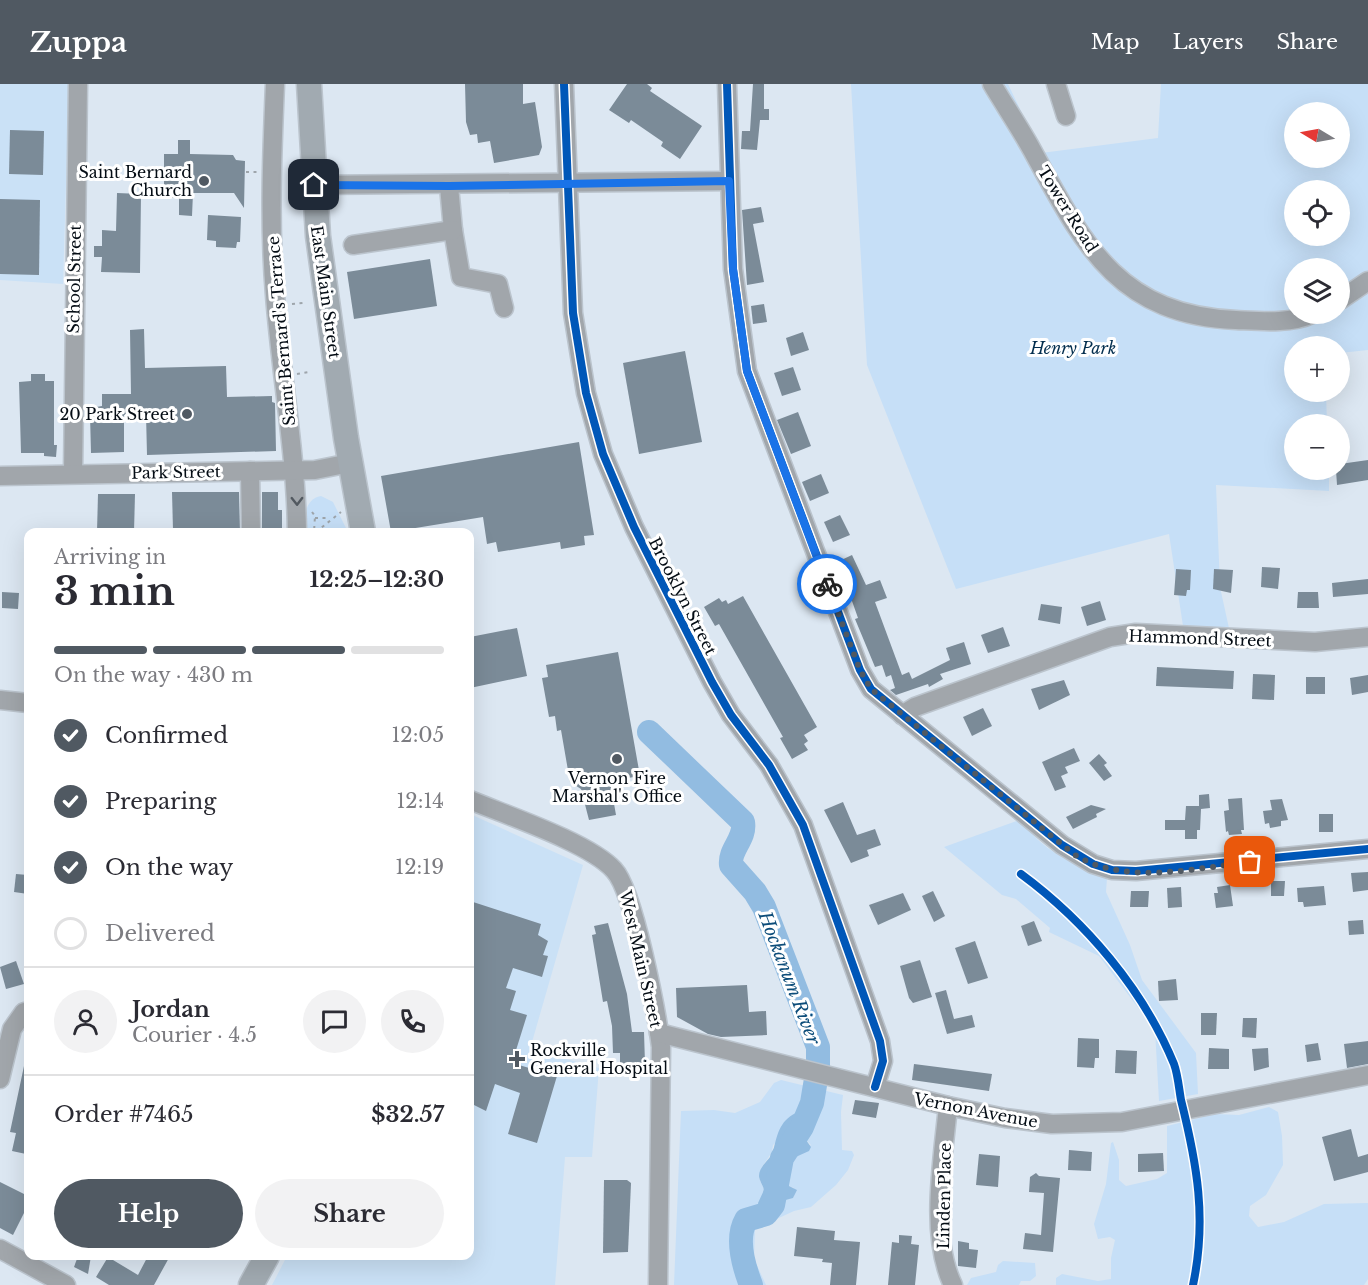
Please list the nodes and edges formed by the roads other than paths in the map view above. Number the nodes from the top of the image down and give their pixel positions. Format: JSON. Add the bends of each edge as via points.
{"nodes":[{"id":1,"x":78,"y":84,"type":"edge"},
{"id":2,"x":275,"y":84,"type":"edge"},
{"id":3,"x":309,"y":84,"type":"edge"},
{"id":4,"x":564,"y":84,"type":"edge"},
{"id":5,"x":727,"y":84,"type":"edge"},
{"id":6,"x":992,"y":84,"type":"edge"},
{"id":7,"x":1056,"y":84,"type":"edge"},
{"id":8,"x":1066,"y":116,"type":"dead end"},
{"id":9,"x":729,"y":181,"type":"junction"},
{"id":10,"x":568,"y":182,"type":"junction"},
{"id":11,"x":314,"y":185,"type":"junction"},
{"id":12,"x":449,"y":186,"type":"junction"},
{"id":13,"x":453,"y":230,"type":"junction"},
{"id":14,"x":353,"y":245,"type":"dead end"},
{"id":15,"x":1368,"y":281,"type":"edge"},
{"id":16,"x":1350,"y":293,"type":"edge"},
{"id":17,"x":504,"y":308,"type":"dead end"},
{"id":18,"x":1284,"y":319,"type":"edge"},
{"id":19,"x":350,"y":463,"type":"junction"},
{"id":20,"x":295,"y":470,"type":"junction"},
{"id":21,"x":250,"y":471,"type":"junction"},
{"id":22,"x":73,"y":474,"type":"junction"},
{"id":23,"x":0,"y":476,"type":"edge"},
{"id":24,"x":251,"y":528,"type":"edge"},
{"id":25,"x":297,"y":528,"type":"edge"},
{"id":26,"x":362,"y":528,"type":"edge"},
{"id":27,"x":1368,"y":637,"type":"edge"},
{"id":28,"x":0,"y":700,"type":"edge"},
{"id":29,"x":24,"y":703,"type":"edge"},
{"id":30,"x":902,"y":715,"type":"junction"},
{"id":31,"x":474,"y":802,"type":"edge"},
{"id":32,"x":1368,"y":849,"type":"edge"},
{"id":33,"x":24,"y":1012,"type":"dead end"},
{"id":34,"x":659,"y":1033,"type":"junction"},
{"id":35,"x":1368,"y":1075,"type":"edge"},
{"id":36,"x":0,"y":1079,"type":"edge"},
{"id":37,"x":875,"y":1087,"type":"junction"},
{"id":38,"x":948,"y":1106,"type":"junction"},
{"id":39,"x":0,"y":1250,"type":"edge"},
{"id":40,"x":265,"y":1260,"type":"edge"},
{"id":41,"x":66,"y":1285,"type":"edge"},
{"id":42,"x":251,"y":1285,"type":"edge"},
{"id":43,"x":658,"y":1285,"type":"edge"},
{"id":44,"x":953,"y":1285,"type":"edge"}],
"edges":[{"from":1,"to":22,"type":"street","name":"School Street"},
{"from":2,"to":20,"type":"street","name":"Saint Bernard's Terrace","via":[[274,280]]},
{"from":3,"to":11,"type":"main road","name":"East Main Street"},
{"from":4,"to":10,"type":"street","name":"Brooklyn Street"},
{"from":5,"to":9,"type":"street"},
{"from":6,"to":18,"type":"street","name":"Tower Road","via":[[1075,225],[1099,259],[1128,286],[1171,309],[1200,316]]},
{"from":7,"to":8,"type":"street"},
{"from":9,"to":10,"type":"street"},
{"from":9,"to":30,"type":"street","via":[[736,305],[753,393],[860,670],[871,689]]},
{"from":10,"to":12,"type":"street"},
{"from":10,"to":37,"type":"street","name":"Brooklyn Street","via":[[576,339],[603,454],[634,527],[712,682],[775,775],[808,837],[880,1041],[883,1061]]},
{"from":11,"to":12,"type":"street"},
{"from":11,"to":19,"type":"main road","name":"East Main Street"},
{"from":12,"to":13,"type":"street"},
{"from":13,"to":14,"type":"street"},
{"from":13,"to":17,"type":"street","via":[[461,277],[498,284]]},
{"from":15,"to":16,"type":"street"},
{"from":19,"to":20,"type":"street","name":"Park Street"},
{"from":19,"to":26,"type":"main road"},
{"from":20,"to":21,"type":"street","name":"Park Street"},
{"from":20,"to":25,"type":"street","name":"Saint Bernard's Terrace","one_way":true},
{"from":21,"to":22,"type":"street","name":"Park Street"},
{"from":21,"to":24,"type":"street"},
{"from":22,"to":23,"type":"street","name":"Park Street"},
{"from":27,"to":30,"type":"street","name":"Hammond Street","via":[[1315,642],[1136,633],[1110,637]]},
{"from":28,"to":29,"type":"street"},
{"from":30,"to":32,"type":"street","via":[[1068,850],[1103,868],[1169,870]]},
{"from":31,"to":34,"type":"street","name":"West Main Street","via":[[586,850],[615,871],[631,907]]},
{"from":33,"to":36,"type":"street","via":[[12,1029]]},
{"from":34,"to":37,"type":"street","name":"Vernon Avenue"},
{"from":34,"to":43,"type":"street","name":"West Main Street"},
{"from":35,"to":38,"type":"street","name":"Vernon Avenue","via":[[1107,1124],[1036,1123]]},
{"from":37,"to":38,"type":"street","name":"Vernon Avenue"},
{"from":38,"to":44,"type":"street","name":"Linden Place","via":[[941,1227],[943,1257]]},
{"from":39,"to":41,"type":"street"},
{"from":40,"to":42,"type":"main road"}]}
